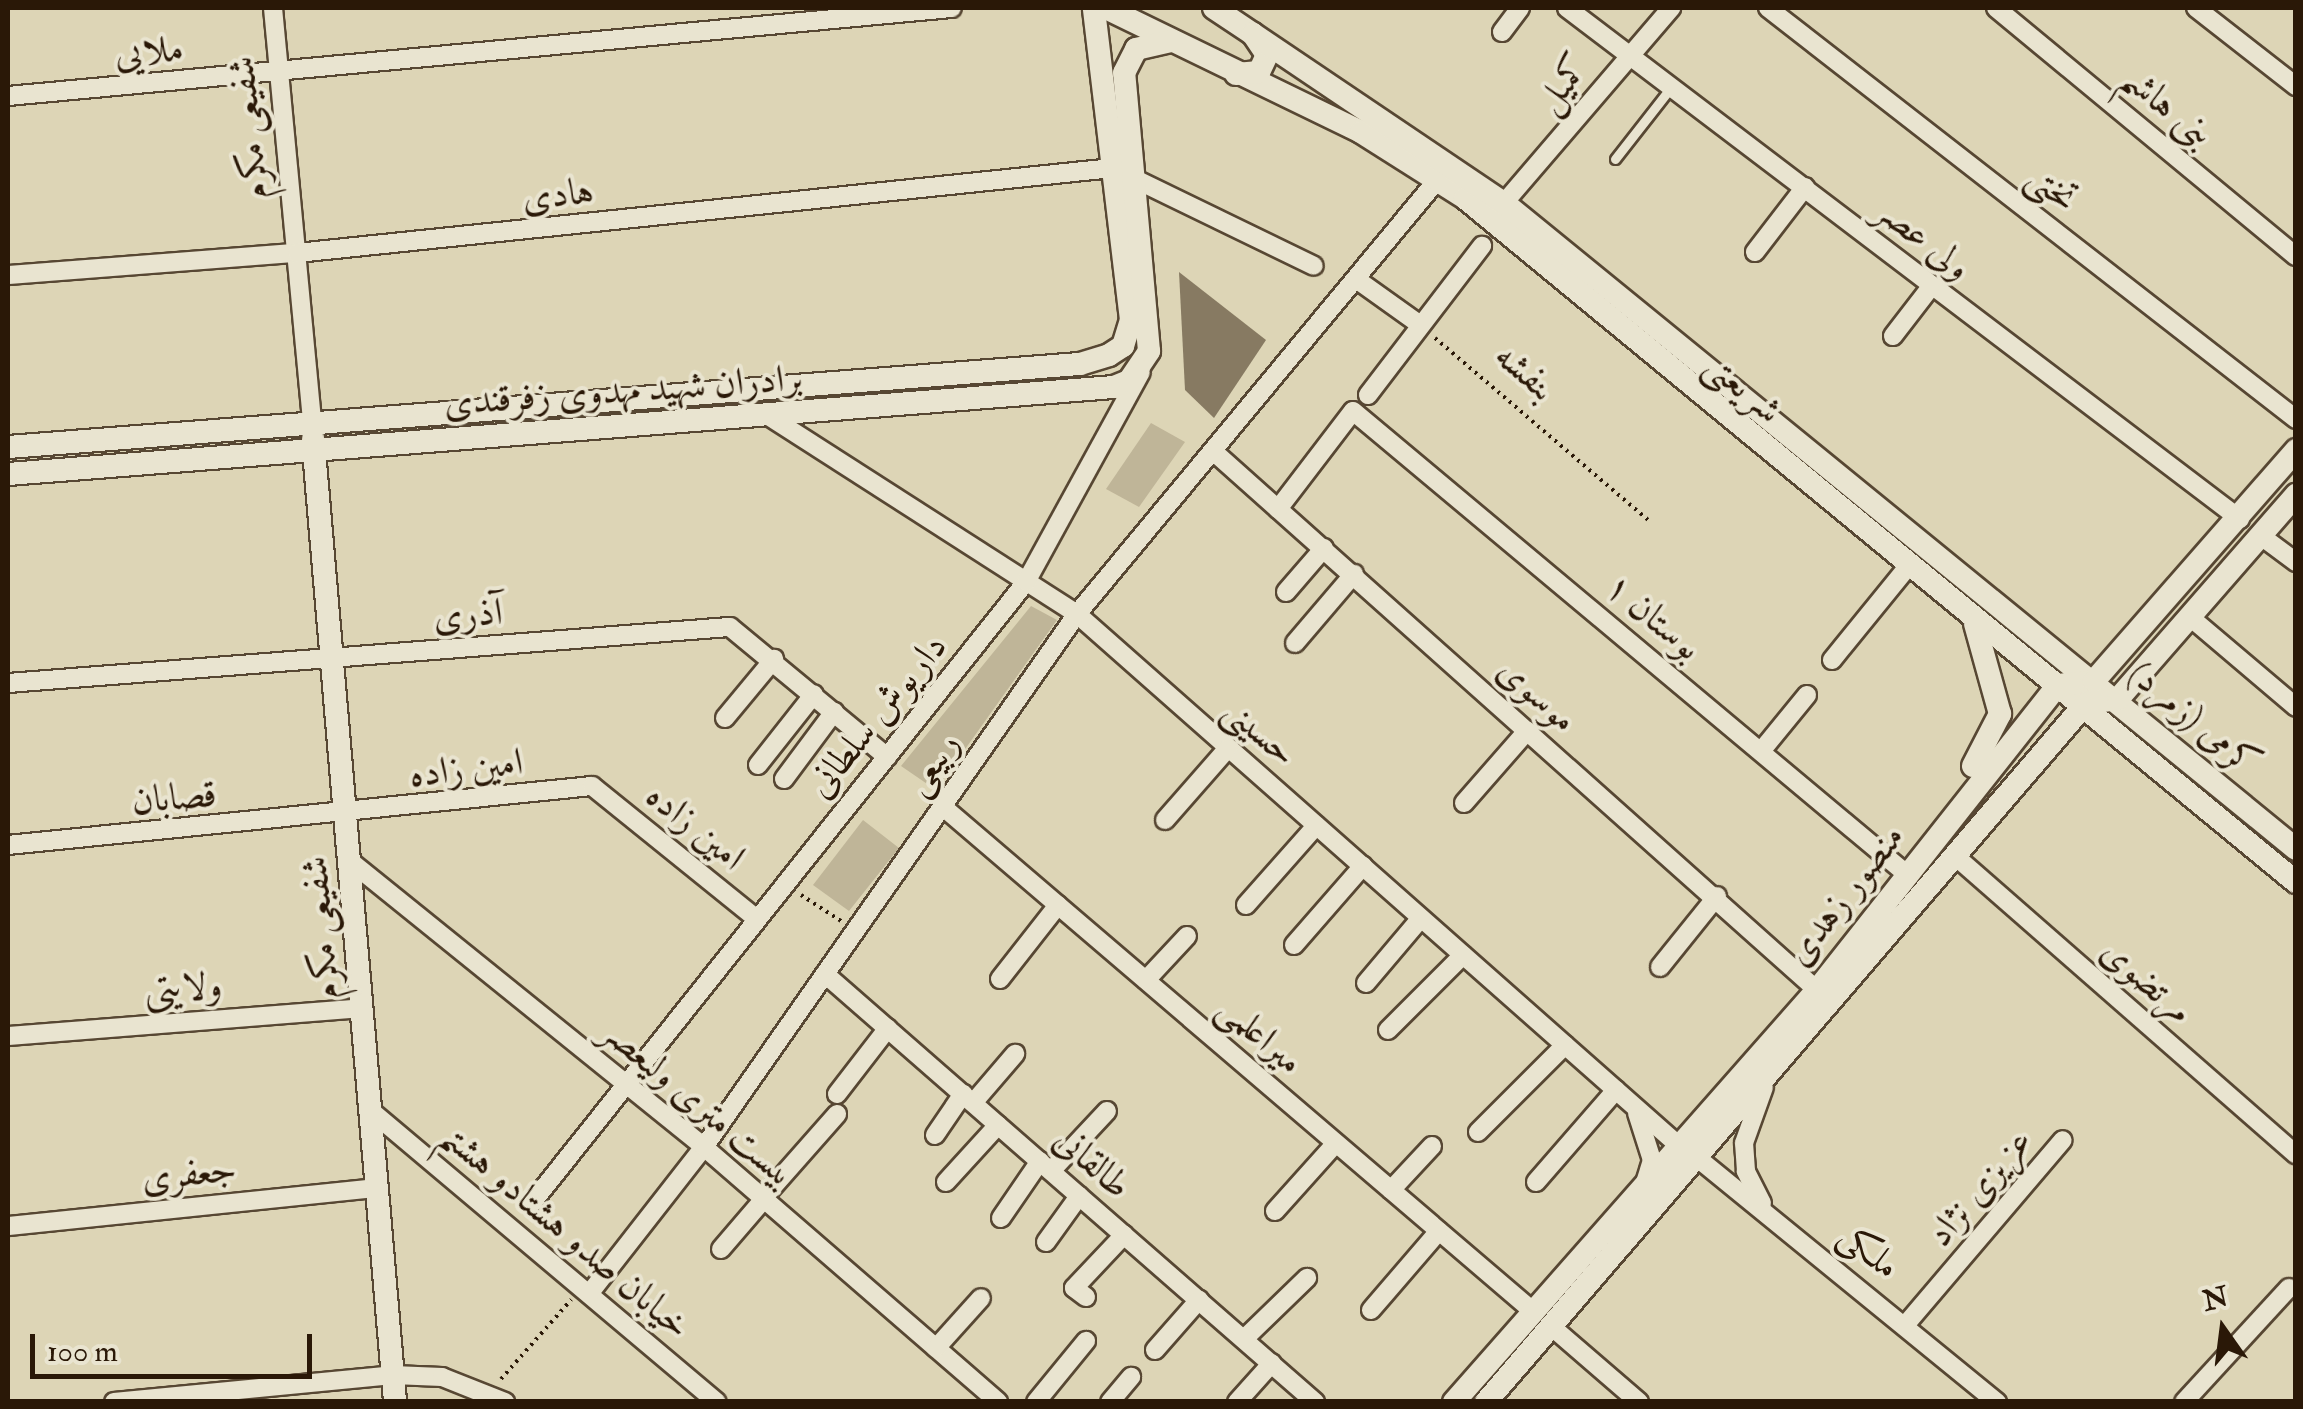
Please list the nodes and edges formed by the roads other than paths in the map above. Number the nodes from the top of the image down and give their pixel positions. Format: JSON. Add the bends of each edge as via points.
{"nodes":[{"id":1,"x":272,"y":8,"type":"edge"},
{"id":2,"x":952,"y":8,"type":"edge"},
{"id":3,"x":1094,"y":8,"type":"edge"},
{"id":4,"x":1106,"y":8,"type":"edge"},
{"id":5,"x":1138,"y":8,"type":"edge"},
{"id":6,"x":1214,"y":8,"type":"edge"},
{"id":7,"x":1520,"y":8,"type":"edge"},
{"id":8,"x":1568,"y":8,"type":"edge"},
{"id":9,"x":1671,"y":8,"type":"edge"},
{"id":10,"x":1768,"y":8,"type":"edge"},
{"id":11,"x":1996,"y":8,"type":"edge"},
{"id":12,"x":2196,"y":8,"type":"edge"},
{"id":13,"x":1502,"y":32,"type":"dead end"},
{"id":14,"x":1253,"y":34,"type":"junction"},
{"id":15,"x":1164,"y":37,"type":"junction"},
{"id":16,"x":1631,"y":53,"type":"junction"},
{"id":17,"x":1236,"y":73,"type":"junction"},
{"id":18,"x":278,"y":74,"type":"junction"},
{"id":19,"x":1673,"y":85,"type":"junction"},
{"id":20,"x":2296,"y":86,"type":"edge"},
{"id":21,"x":8,"y":96,"type":"edge"},
{"id":22,"x":1615,"y":159,"type":"dead end"},
{"id":23,"x":1122,"y":172,"type":"junction"},
{"id":24,"x":1438,"y":179,"type":"junction"},
{"id":25,"x":1805,"y":187,"type":"junction"},
{"id":26,"x":1504,"y":203,"type":"junction"},
{"id":27,"x":1482,"y":246,"type":"dead end"},
{"id":28,"x":1755,"y":252,"type":"dead end"},
{"id":29,"x":297,"y":253,"type":"junction"},
{"id":30,"x":2296,"y":256,"type":"edge"},
{"id":31,"x":1314,"y":266,"type":"dead end"},
{"id":32,"x":8,"y":274,"type":"edge"},
{"id":33,"x":1136,"y":274,"type":"junction"},
{"id":34,"x":1356,"y":278,"type":"junction"},
{"id":35,"x":1930,"y":288,"type":"junction"},
{"id":36,"x":1419,"y":324,"type":"junction"},
{"id":37,"x":1893,"y":336,"type":"dead end"},
{"id":38,"x":1144,"y":366,"type":"junction"},
{"id":39,"x":739,"y":388,"type":"junction"},
{"id":40,"x":1368,"y":395,"type":"dead end"},
{"id":41,"x":767,"y":415,"type":"junction"},
{"id":42,"x":2296,"y":420,"type":"edge"},
{"id":43,"x":312,"y":421,"type":"junction"},
{"id":44,"x":8,"y":446,"type":"edge"},
{"id":45,"x":314,"y":450,"type":"junction"},
{"id":46,"x":1212,"y":450,"type":"junction"},
{"id":47,"x":2296,"y":450,"type":"edge"},
{"id":48,"x":8,"y":474,"type":"edge"},
{"id":49,"x":2296,"y":495,"type":"edge"},
{"id":50,"x":1278,"y":510,"type":"junction"},
{"id":51,"x":2240,"y":519,"type":"junction"},
{"id":52,"x":2261,"y":536,"type":"junction"},
{"id":53,"x":1324,"y":548,"type":"junction"},
{"id":54,"x":2296,"y":562,"type":"edge"},
{"id":55,"x":1906,"y":569,"type":"junction"},
{"id":56,"x":1354,"y":574,"type":"junction"},
{"id":57,"x":1026,"y":582,"type":"junction"},
{"id":58,"x":1286,"y":592,"type":"dead end"},
{"id":59,"x":1077,"y":614,"type":"junction"},
{"id":60,"x":2190,"y":617,"type":"junction"},
{"id":61,"x":1974,"y":621,"type":"junction"},
{"id":62,"x":1295,"y":643,"type":"dead end"},
{"id":63,"x":334,"y":658,"type":"junction"},
{"id":64,"x":774,"y":659,"type":"junction"},
{"id":65,"x":1832,"y":660,"type":"dead end"},
{"id":66,"x":2094,"y":681,"type":"junction"},
{"id":67,"x":8,"y":683,"type":"edge"},
{"id":68,"x":2058,"y":685,"type":"junction"},
{"id":69,"x":814,"y":694,"type":"junction"},
{"id":70,"x":1806,"y":695,"type":"dead end"},
{"id":71,"x":2118,"y":699,"type":"junction"},
{"id":72,"x":2084,"y":704,"type":"junction"},
{"id":73,"x":2296,"y":707,"type":"edge"},
{"id":74,"x":834,"y":712,"type":"junction"},
{"id":75,"x":725,"y":718,"type":"dead end"},
{"id":76,"x":1528,"y":731,"type":"junction"},
{"id":77,"x":1228,"y":748,"type":"junction"},
{"id":78,"x":1762,"y":750,"type":"junction"},
{"id":79,"x":887,"y":757,"type":"junction"},
{"id":80,"x":758,"y":766,"type":"dead end"},
{"id":81,"x":784,"y":779,"type":"dead end"},
{"id":82,"x":592,"y":786,"type":"joint"},
{"id":83,"x":1464,"y":803,"type":"dead end"},
{"id":84,"x":942,"y":806,"type":"junction"},
{"id":85,"x":347,"y":816,"type":"junction"},
{"id":86,"x":1165,"y":820,"type":"dead end"},
{"id":87,"x":1316,"y":826,"type":"junction"},
{"id":88,"x":1934,"y":837,"type":"junction"},
{"id":89,"x":8,"y":846,"type":"edge"},
{"id":90,"x":2296,"y":849,"type":"edge"},
{"id":91,"x":1955,"y":856,"type":"junction"},
{"id":92,"x":351,"y":862,"type":"junction"},
{"id":93,"x":1363,"y":866,"type":"junction"},
{"id":94,"x":1909,"y":876,"type":"junction"},
{"id":95,"x":2296,"y":882,"type":"edge"},
{"id":96,"x":1717,"y":896,"type":"junction"},
{"id":97,"x":1058,"y":905,"type":"junction"},
{"id":98,"x":1246,"y":905,"type":"dead end"},
{"id":99,"x":1421,"y":918,"type":"junction"},
{"id":100,"x":757,"y":919,"type":"junction"},
{"id":101,"x":1187,"y":936,"type":"dead end"},
{"id":102,"x":1294,"y":945,"type":"dead end"},
{"id":103,"x":1462,"y":955,"type":"junction"},
{"id":104,"x":1660,"y":968,"type":"dead end"},
{"id":105,"x":825,"y":974,"type":"junction"},
{"id":106,"x":1000,"y":979,"type":"dead end"},
{"id":107,"x":1146,"y":980,"type":"junction"},
{"id":108,"x":1366,"y":983,"type":"dead end"},
{"id":109,"x":1817,"y":990,"type":"junction"},
{"id":110,"x":363,"y":1008,"type":"junction"},
{"id":111,"x":888,"y":1028,"type":"junction"},
{"id":112,"x":1388,"y":1030,"type":"dead end"},
{"id":113,"x":8,"y":1036,"type":"edge"},
{"id":114,"x":1565,"y":1045,"type":"junction"},
{"id":115,"x":1015,"y":1054,"type":"dead end"},
{"id":116,"x":1772,"y":1071,"type":"junction"},
{"id":117,"x":626,"y":1084,"type":"junction"},
{"id":118,"x":1616,"y":1090,"type":"junction"},
{"id":119,"x":837,"y":1094,"type":"dead end"},
{"id":120,"x":968,"y":1099,"type":"junction"},
{"id":121,"x":1632,"y":1104,"type":"junction"},
{"id":122,"x":1107,"y":1110,"type":"dead end"},
{"id":123,"x":371,"y":1111,"type":"junction"},
{"id":124,"x":837,"y":1114,"type":"dead end"},
{"id":125,"x":998,"y":1124,"type":"junction"},
{"id":126,"x":1478,"y":1132,"type":"dead end"},
{"id":127,"x":934,"y":1136,"type":"dead end"},
{"id":128,"x":2063,"y":1140,"type":"dead end"},
{"id":129,"x":1336,"y":1143,"type":"junction"},
{"id":130,"x":1432,"y":1146,"type":"dead end"},
{"id":131,"x":704,"y":1147,"type":"junction"},
{"id":132,"x":1686,"y":1149,"type":"junction"},
{"id":133,"x":2296,"y":1154,"type":"edge"},
{"id":134,"x":1046,"y":1166,"type":"junction"},
{"id":135,"x":946,"y":1182,"type":"dead end"},
{"id":136,"x":1536,"y":1182,"type":"dead end"},
{"id":137,"x":1644,"y":1185,"type":"junction"},
{"id":138,"x":378,"y":1188,"type":"junction"},
{"id":139,"x":1392,"y":1190,"type":"junction"},
{"id":140,"x":1080,"y":1196,"type":"junction"},
{"id":141,"x":763,"y":1198,"type":"junction"},
{"id":142,"x":531,"y":1204,"type":"dead end"},
{"id":143,"x":1275,"y":1211,"type":"dead end"},
{"id":144,"x":1772,"y":1215,"type":"junction"},
{"id":145,"x":1001,"y":1218,"type":"dead end"},
{"id":146,"x":8,"y":1226,"type":"edge"},
{"id":147,"x":1439,"y":1231,"type":"junction"},
{"id":148,"x":1124,"y":1235,"type":"junction"},
{"id":149,"x":1046,"y":1242,"type":"dead end"},
{"id":150,"x":721,"y":1249,"type":"dead end"},
{"id":151,"x":1307,"y":1278,"type":"dead end"},
{"id":152,"x":2290,"y":1288,"type":"dead end"},
{"id":153,"x":589,"y":1294,"type":"junction"},
{"id":154,"x":1086,"y":1297,"type":"dead end"},
{"id":155,"x":980,"y":1298,"type":"dead end"},
{"id":156,"x":1199,"y":1300,"type":"junction"},
{"id":157,"x":1371,"y":1310,"type":"dead end"},
{"id":158,"x":1543,"y":1320,"type":"junction"},
{"id":159,"x":1907,"y":1323,"type":"junction"},
{"id":160,"x":1244,"y":1340,"type":"junction"},
{"id":161,"x":1086,"y":1341,"type":"dead end"},
{"id":162,"x":936,"y":1348,"type":"junction"},
{"id":163,"x":1155,"y":1350,"type":"dead end"},
{"id":164,"x":1272,"y":1363,"type":"junction"},
{"id":165,"x":393,"y":1375,"type":"junction"},
{"id":166,"x":1131,"y":1377,"type":"dead end"},
{"id":167,"x":498,"y":1396,"type":"edge"},
{"id":168,"x":1488,"y":1401,"type":"edge"},
{"id":169,"x":114,"y":1402,"type":"edge"},
{"id":170,"x":395,"y":1402,"type":"edge"},
{"id":171,"x":717,"y":1402,"type":"edge"},
{"id":172,"x":998,"y":1402,"type":"edge"},
{"id":173,"x":1036,"y":1402,"type":"edge"},
{"id":174,"x":1110,"y":1402,"type":"edge"},
{"id":175,"x":1237,"y":1402,"type":"edge"},
{"id":176,"x":1315,"y":1402,"type":"edge"},
{"id":177,"x":1454,"y":1402,"type":"edge"},
{"id":178,"x":1639,"y":1402,"type":"edge"},
{"id":179,"x":1997,"y":1402,"type":"edge"},
{"id":180,"x":2184,"y":1402,"type":"edge"}],
"edges":[{"from":1,"to":18,"type":"street","name":"شفیعی مکرم"},
{"from":2,"to":18,"type":"street","name":"ملایی"},
{"from":3,"to":23,"type":"main road"},
{"from":4,"to":15,"type":"main road","name":"شریعتی"},
{"from":5,"to":15,"type":"main road"},
{"from":6,"to":14,"type":"main road","name":"شریعتی"},
{"from":7,"to":13,"type":"street"},
{"from":8,"to":16,"type":"street","name":"ولی عصر"},
{"from":9,"to":16,"type":"street","name":"کمیل"},
{"from":10,"to":42,"type":"street","name":"تختی"},
{"from":11,"to":30,"type":"street","name":"بنی هاشم"},
{"from":12,"to":20,"type":"street"},
{"from":14,"to":17,"type":"main road","via":[[1266,64],[1246,77]]},
{"from":14,"to":26,"type":"main road","name":"شریعتی"},
{"from":15,"to":17,"type":"main road","name":"شریعتی"},
{"from":15,"to":23,"type":"main road","via":[[1128,57]]},
{"from":16,"to":19,"type":"street","name":"ولی عصر"},
{"from":16,"to":26,"type":"street","name":"کمیل"},
{"from":17,"to":24,"type":"main road","name":"شریعتی"},
{"from":18,"to":21,"type":"street","name":"ملایی"},
{"from":18,"to":29,"type":"street","name":"شفیعی مکرم"},
{"from":19,"to":22,"type":"lane"},
{"from":19,"to":25,"type":"street","name":"ولی عصر"},
{"from":23,"to":29,"type":"street","name":"هادی"},
{"from":23,"to":31,"type":"street"},
{"from":23,"to":33,"type":"main road"},
{"from":24,"to":34,"type":"street","name":"ربیعی"},
{"from":24,"to":55,"type":"main road","name":"شریعتی"},
{"from":25,"to":28,"type":"street"},
{"from":25,"to":35,"type":"street","name":"ولی عصر"},
{"from":26,"to":66,"type":"main road","name":"شریعتی","via":[[1919,548]]},
{"from":27,"to":36,"type":"street"},
{"from":29,"to":32,"type":"street","name":"هادی"},
{"from":29,"to":43,"type":"street","name":"شفیعی مکرم"},
{"from":33,"to":38,"type":"main road"},
{"from":33,"to":39,"type":"main road","name":"برادران شهید مهدوی زفرقندی","via":[[1123,346],[1080,364]]},
{"from":34,"to":36,"type":"street"},
{"from":34,"to":46,"type":"street","name":"ربیعی"},
{"from":35,"to":37,"type":"street"},
{"from":35,"to":51,"type":"street","name":"ولی عصر"},
{"from":36,"to":40,"type":"street"},
{"from":38,"to":41,"type":"main road","name":"برادران شهید مهدوی زفرقندی","via":[[1114,387]]},
{"from":38,"to":57,"type":"street","name":"داریوش سلطانی"},
{"from":39,"to":41,"type":"main road"},
{"from":39,"to":43,"type":"main road","name":"برادران شهید مهدوی زفرقندی"},
{"from":41,"to":45,"type":"main road","name":"برادران شهید مهدوی زفرقندی"},
{"from":41,"to":57,"type":"street","name":"حسینی"},
{"from":43,"to":44,"type":"main road","name":"برادران شهید مهدوی زفرقندی"},
{"from":43,"to":45,"type":"main road","name":"شفیعی مکرم"},
{"from":45,"to":48,"type":"main road","name":"برادران شهید مهدوی زفرقندی"},
{"from":45,"to":63,"type":"main road","name":"شفیعی مکرم"},
{"from":46,"to":50,"type":"street","name":"موسوی"},
{"from":46,"to":59,"type":"street","name":"ربیعی"},
{"from":47,"to":51,"type":"main road"},
{"from":49,"to":52,"type":"main road"},
{"from":50,"to":53,"type":"street","name":"موسوی"},
{"from":50,"to":78,"type":"street","name":"بوستان ۱","via":[[1353,411]]},
{"from":51,"to":52,"type":"main road"},
{"from":51,"to":66,"type":"main road"},
{"from":52,"to":54,"type":"street"},
{"from":52,"to":60,"type":"main road"},
{"from":53,"to":56,"type":"street","name":"موسوی"},
{"from":53,"to":58,"type":"street"},
{"from":55,"to":61,"type":"main road","name":"شریعتی"},
{"from":55,"to":65,"type":"street"},
{"from":56,"to":62,"type":"street"},
{"from":56,"to":76,"type":"street","name":"موسوی"},
{"from":57,"to":59,"type":"street","name":"حسینی"},
{"from":57,"to":79,"type":"street","name":"داریوش سلطانی"},
{"from":59,"to":77,"type":"street","name":"حسینی"},
{"from":59,"to":84,"type":"street","name":"ربیعی"},
{"from":60,"to":71,"type":"main road"},
{"from":60,"to":73,"type":"street"},
{"from":61,"to":68,"type":"main road","name":"شریعتی"},
{"from":61,"to":88,"type":"main road","via":[[2000,714],[1991,742],[1942,810]]},
{"from":63,"to":64,"type":"street","name":"آذری","via":[[730,627]]},
{"from":63,"to":67,"type":"street","name":"آذری"},
{"from":63,"to":85,"type":"main road","name":"شفیعی مکرم"},
{"from":64,"to":69,"type":"street","name":"آذری"},
{"from":64,"to":75,"type":"street"},
{"from":66,"to":68,"type":"main road"},
{"from":66,"to":71,"type":"main road","name":"کرمی (زمرد)"},
{"from":68,"to":72,"type":"main road","name":"شریعتی"},
{"from":68,"to":88,"type":"main road","name":"منصور زهدی"},
{"from":69,"to":74,"type":"street","name":"آذری"},
{"from":69,"to":80,"type":"street"},
{"from":70,"to":78,"type":"street"},
{"from":71,"to":72,"type":"main road"},
{"from":71,"to":90,"type":"main road","name":"کرمی (زمرد)"},
{"from":72,"to":91,"type":"main road","name":"منصور زهدی"},
{"from":72,"to":95,"type":"main road","name":"شریعتی"},
{"from":74,"to":79,"type":"street","name":"آذری"},
{"from":74,"to":81,"type":"street"},
{"from":76,"to":83,"type":"street"},
{"from":76,"to":96,"type":"street","name":"موسوی"},
{"from":77,"to":86,"type":"street"},
{"from":77,"to":87,"type":"street","name":"حسینی"},
{"from":78,"to":94,"type":"street","name":"بوستان ۱"},
{"from":79,"to":100,"type":"street","name":"داریوش سلطانی"},
{"from":82,"to":85,"type":"street","name":"امين زاده"},
{"from":82,"to":100,"type":"street","name":"امین زاده"},
{"from":84,"to":97,"type":"street","name":"میراعلمی"},
{"from":84,"to":105,"type":"street","name":"ربیعی"},
{"from":85,"to":89,"type":"street","name":"قصابان"},
{"from":85,"to":92,"type":"main road","name":"شفیعی مکرم"},
{"from":87,"to":93,"type":"street","name":"حسینی"},
{"from":87,"to":98,"type":"street"},
{"from":88,"to":94,"type":"main road","name":"منصور زهدی"},
{"from":91,"to":116,"type":"main road","name":"منصور زهدی"},
{"from":91,"to":133,"type":"street","name":"مرتضوی"},
{"from":92,"to":110,"type":"main road","name":"شفیعی مکرم"},
{"from":92,"to":117,"type":"street","name":"بیست متری ولیعصر"},
{"from":93,"to":99,"type":"street","name":"حسینی"},
{"from":93,"to":102,"type":"street"},
{"from":94,"to":109,"type":"main road","name":"منصور زهدی"},
{"from":96,"to":104,"type":"street"},
{"from":96,"to":109,"type":"street","name":"موسوی"},
{"from":97,"to":106,"type":"street"},
{"from":97,"to":107,"type":"street","name":"میراعلمی"},
{"from":99,"to":103,"type":"street","name":"حسینی"},
{"from":99,"to":108,"type":"street"},
{"from":100,"to":117,"type":"street","name":"داریوش سلطانی"},
{"from":101,"to":107,"type":"street"},
{"from":103,"to":112,"type":"street"},
{"from":103,"to":114,"type":"street","name":"حسینی"},
{"from":105,"to":111,"type":"street","name":"طالقانی"},
{"from":105,"to":131,"type":"street","name":"ربیعی"},
{"from":107,"to":129,"type":"street","name":"میراعلمی"},
{"from":109,"to":132,"type":"main road","name":"منصور زهدی"},
{"from":110,"to":113,"type":"street","name":"ولایتی"},
{"from":110,"to":123,"type":"main road","name":"شفیعی مکرم"},
{"from":111,"to":119,"type":"street"},
{"from":111,"to":120,"type":"street","name":"طالقانی"},
{"from":114,"to":118,"type":"street","name":"حسینی"},
{"from":114,"to":126,"type":"street"},
{"from":115,"to":120,"type":"street"},
{"from":116,"to":132,"type":"main road","name":"منصور زهدی"},
{"from":116,"to":144,"type":"street","via":[[1744,1143],[1750,1183]]},
{"from":117,"to":131,"type":"street","name":"بیست متری ولیعصر"},
{"from":117,"to":142,"type":"street","name":"داریوش سلطانی"},
{"from":118,"to":121,"type":"street","name":"حسینی"},
{"from":118,"to":136,"type":"street"},
{"from":120,"to":125,"type":"street","name":"طالقانی"},
{"from":120,"to":127,"type":"street"},
{"from":121,"to":132,"type":"street","name":"حسینی"},
{"from":121,"to":137,"type":"street","via":[[1650,1146]]},
{"from":122,"to":134,"type":"street"},
{"from":123,"to":138,"type":"main road","name":"شفیعی مکرم"},
{"from":123,"to":153,"type":"street","name":"خیابان صدو هشتادو هشتم"},
{"from":124,"to":141,"type":"street"},
{"from":125,"to":134,"type":"street","name":"طالقانی"},
{"from":125,"to":135,"type":"street"},
{"from":128,"to":159,"type":"street","name":"عزیزی نژاد"},
{"from":129,"to":139,"type":"street","name":"میراعلمی"},
{"from":129,"to":143,"type":"street"},
{"from":130,"to":139,"type":"street"},
{"from":131,"to":141,"type":"street","name":"بیست متری ولیعصر"},
{"from":131,"to":153,"type":"street","name":"ربیعی"},
{"from":132,"to":137,"type":"main road","name":"منصور زهدی"},
{"from":132,"to":144,"type":"street","name":"ملکی"},
{"from":132,"to":158,"type":"main road","name":"منصور زهدی"},
{"from":134,"to":140,"type":"street","name":"طالقانی"},
{"from":134,"to":145,"type":"street"},
{"from":137,"to":158,"type":"main road","name":"منصور زهدی"},
{"from":138,"to":146,"type":"street","name":"جعفری"},
{"from":138,"to":165,"type":"main road","name":"شفیعی مکرم"},
{"from":139,"to":147,"type":"street","name":"میراعلمی"},
{"from":140,"to":148,"type":"street","name":"طالقانی"},
{"from":140,"to":149,"type":"street"},
{"from":141,"to":150,"type":"street"},
{"from":141,"to":162,"type":"street","name":"بیست متری ولیعصر"},
{"from":144,"to":159,"type":"street","name":"ملکی"},
{"from":147,"to":157,"type":"street"},
{"from":147,"to":158,"type":"street","name":"میراعلمی"},
{"from":148,"to":154,"type":"street","via":[[1074,1288]]},
{"from":148,"to":156,"type":"street","name":"طالقانی"},
{"from":151,"to":160,"type":"street"},
{"from":152,"to":180,"type":"street"},
{"from":153,"to":171,"type":"street","name":"خیابان صدو هشتادو هشتم"},
{"from":155,"to":162,"type":"street"},
{"from":156,"to":160,"type":"street","name":"طالقانی"},
{"from":156,"to":163,"type":"street"},
{"from":158,"to":168,"type":"main road","name":"منصور زهدی"},
{"from":158,"to":177,"type":"main road","name":"منصور زهدی"},
{"from":158,"to":178,"type":"street","name":"میراعلمی"},
{"from":159,"to":179,"type":"street","name":"ملکی"},
{"from":160,"to":164,"type":"street","name":"طالقانی"},
{"from":161,"to":173,"type":"street"},
{"from":162,"to":172,"type":"street","name":"بیست متری ولیعصر"},
{"from":164,"to":175,"type":"street"},
{"from":164,"to":176,"type":"street","name":"طالقانی"},
{"from":165,"to":167,"type":"street"},
{"from":165,"to":169,"type":"street"},
{"from":165,"to":170,"type":"main road","name":"شفیعی مکرم"},
{"from":166,"to":174,"type":"street"}]}
